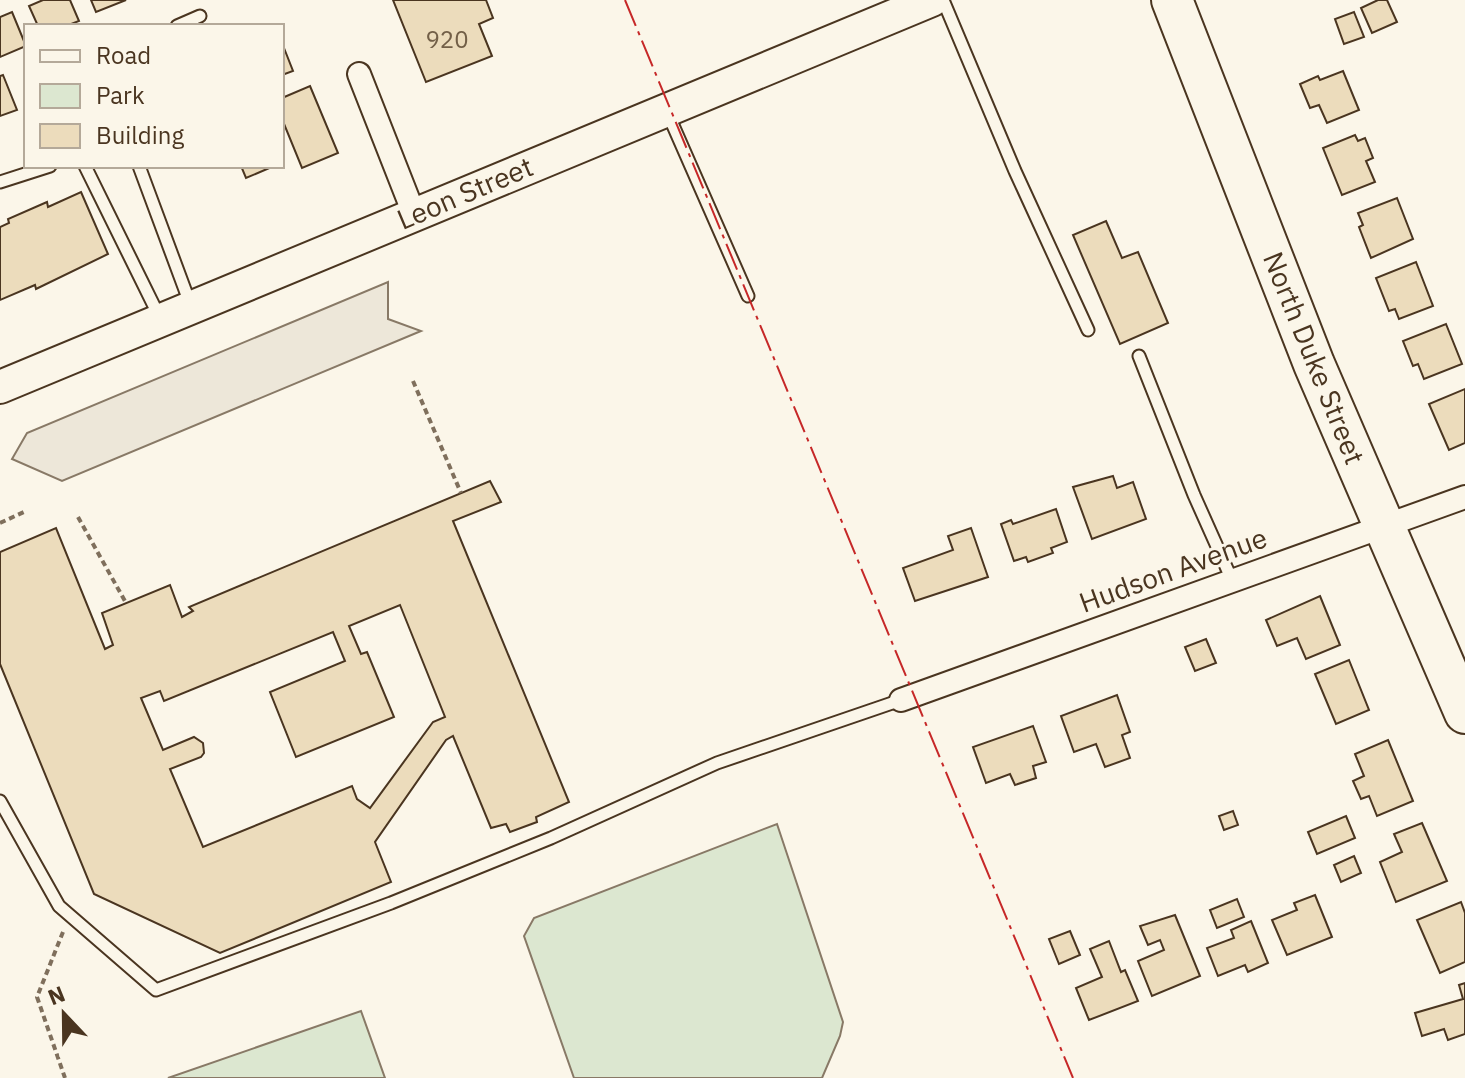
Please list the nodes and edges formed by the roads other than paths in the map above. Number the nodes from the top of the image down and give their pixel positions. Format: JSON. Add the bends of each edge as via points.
{"nodes":[{"id":1,"x":932,"y":0,"type":"edge"},
{"id":2,"x":943,"y":0,"type":"edge"},
{"id":3,"x":1172,"y":0,"type":"edge"},
{"id":4,"x":200,"y":16,"type":"dead end"},
{"id":5,"x":182,"y":24,"type":"edge"},
{"id":6,"x":359,"y":74,"type":"dead end"},
{"id":7,"x":666,"y":109,"type":"junction"},
{"id":8,"x":44,"y":168,"type":"edge"},
{"id":9,"x":86,"y":168,"type":"edge"},
{"id":10,"x":140,"y":168,"type":"edge"},
{"id":11,"x":0,"y":182,"type":"edge"},
{"id":12,"x":414,"y":214,"type":"junction"},
{"id":13,"x":748,"y":296,"type":"dead end"},
{"id":14,"x":192,"y":306,"type":"junction"},
{"id":15,"x":160,"y":320,"type":"junction"},
{"id":16,"x":1088,"y":330,"type":"dead end"},
{"id":17,"x":1139,"y":356,"type":"dead end"},
{"id":18,"x":0,"y":387,"type":"edge"},
{"id":19,"x":1465,"y":497,"type":"edge"},
{"id":20,"x":1383,"y":526,"type":"junction"},
{"id":21,"x":1232,"y":580,"type":"junction"},
{"id":22,"x":901,"y":700,"type":"joint"},
{"id":23,"x":1465,"y":713,"type":"edge"},
{"id":24,"x":0,"y":801,"type":"edge"}],
"edges":[{"from":1,"to":7,"type":"street","name":"Leon Street"},
{"from":2,"to":16,"type":"lane"},
{"from":3,"to":20,"type":"highway","name":"North Duke Street"},
{"from":4,"to":5,"type":"lane"},
{"from":6,"to":12,"type":"street"},
{"from":7,"to":12,"type":"street","name":"Leon Street"},
{"from":7,"to":13,"type":"lane"},
{"from":8,"to":11,"type":"lane"},
{"from":9,"to":15,"type":"lane"},
{"from":10,"to":14,"type":"lane"},
{"from":12,"to":14,"type":"street","name":"Leon Street"},
{"from":14,"to":15,"type":"street","name":"Leon Street"},
{"from":15,"to":18,"type":"street","name":"Leon Street"},
{"from":17,"to":21,"type":"lane"},
{"from":19,"to":20,"type":"street","name":"Hudson Avenue"},
{"from":20,"to":21,"type":"street","name":"Hudson Avenue"},
{"from":20,"to":23,"type":"highway","name":"North Duke Street"},
{"from":21,"to":22,"type":"street","name":"Hudson Avenue"},
{"from":22,"to":24,"type":"lane","via":[[717,763],[449,880],[156,990],[59,906]]}]}
